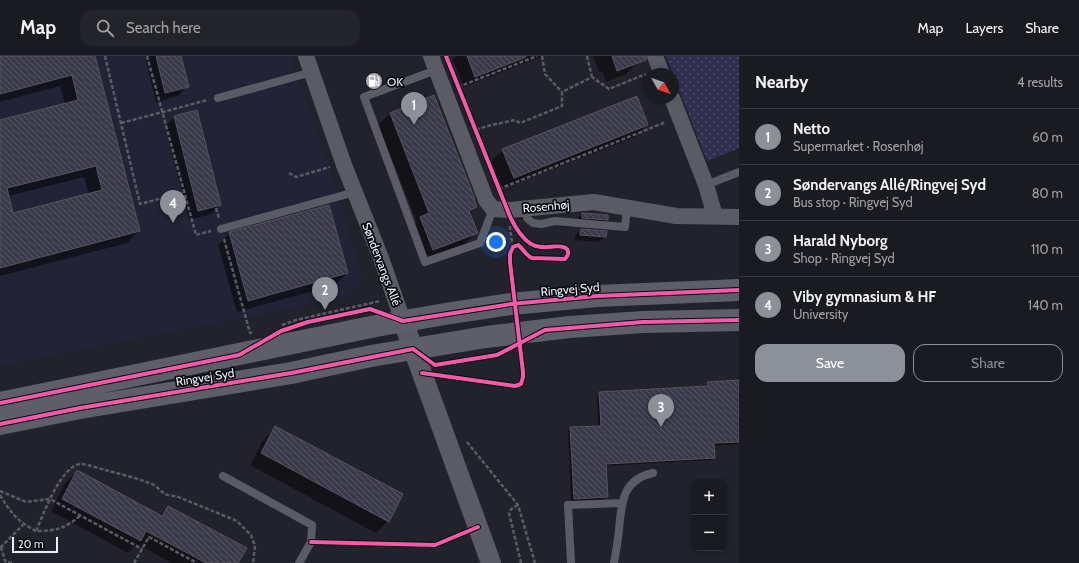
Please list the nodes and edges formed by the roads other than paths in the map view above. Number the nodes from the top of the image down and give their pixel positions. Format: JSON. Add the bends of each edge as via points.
{"nodes":[{"id":1,"x":311,"y":61,"type":"edge"},
{"id":2,"x":434,"y":63,"type":"edge"},
{"id":3,"x":218,"y":98,"type":"road end"},
{"id":4,"x":675,"y":104,"type":"edge"},
{"id":5,"x":739,"y":172,"type":"edge"},
{"id":6,"x":706,"y":185,"type":"junction"},
{"id":7,"x":354,"y":192,"type":"junction"},
{"id":8,"x":522,"y":208,"type":"junction"},
{"id":9,"x":627,"y":208,"type":"junction"},
{"id":10,"x":493,"y":209,"type":"junction"},
{"id":11,"x":715,"y":216,"type":"junction"},
{"id":12,"x":739,"y":217,"type":"edge"},
{"id":13,"x":221,"y":229,"type":"road end"},
{"id":14,"x":739,"y":290,"type":"edge"},
{"id":15,"x":739,"y":320,"type":"edge"},
{"id":16,"x":404,"y":321,"type":"junction"},
{"id":17,"x":413,"y":349,"type":"junction"},
{"id":18,"x":0,"y":403,"type":"edge"},
{"id":19,"x":0,"y":424,"type":"edge"},
{"id":20,"x":653,"y":473,"type":"dead end"},
{"id":21,"x":223,"y":476,"type":"dead end"},
{"id":22,"x":622,"y":503,"type":"junction"},
{"id":23,"x":299,"y":563,"type":"edge"},
{"id":24,"x":491,"y":563,"type":"edge"},
{"id":25,"x":571,"y":563,"type":"edge"},
{"id":26,"x":614,"y":563,"type":"edge"}],
"edges":[{"from":1,"to":3,"type":"lane"},
{"from":1,"to":7,"type":"street","name":"Søndervangs Allé"},
{"from":2,"to":10,"type":"street","via":[[486,200]]},
{"from":2,"to":10,"type":"lane","via":[[364,96],[425,262],[480,243]]},
{"from":4,"to":6,"type":"street"},
{"from":5,"to":6,"type":"lane"},
{"from":6,"to":11,"type":"street"},
{"from":7,"to":13,"type":"lane"},
{"from":7,"to":16,"type":"street","name":"Søndervangs Allé"},
{"from":8,"to":9,"type":"street","name":"Rosenhøj","via":[[594,202]]},
{"from":8,"to":9,"type":"lane","via":[[533,223],[555,221],[625,228]]},
{"from":8,"to":10,"type":"street","name":"Rosenhøj"},
{"from":9,"to":11,"type":"street","name":"Rosenhøj","via":[[676,216]]},
{"from":11,"to":12,"type":"street","name":"Rosenhøj"},
{"from":14,"to":16,"type":"main road","name":"Ringvej Syd","via":[[597,296],[511,304]]},
{"from":15,"to":17,"type":"main road","name":"Ringvej Syd","via":[[642,322],[570,327]]},
{"from":16,"to":17,"type":"street","name":"Søndervangs Allé"},
{"from":16,"to":18,"type":"main road","name":"Ringvej Syd"},
{"from":17,"to":19,"type":"main road","name":"Ringvej Syd"},
{"from":17,"to":24,"type":"street","name":"Søndervangs Allé"},
{"from":20,"to":22,"type":"lane","via":[[633,482],[626,491]]},
{"from":21,"to":23,"type":"lane","via":[[312,525],[311,542]]},
{"from":22,"to":25,"type":"lane","via":[[568,505]]},
{"from":22,"to":26,"type":"lane"}]}
